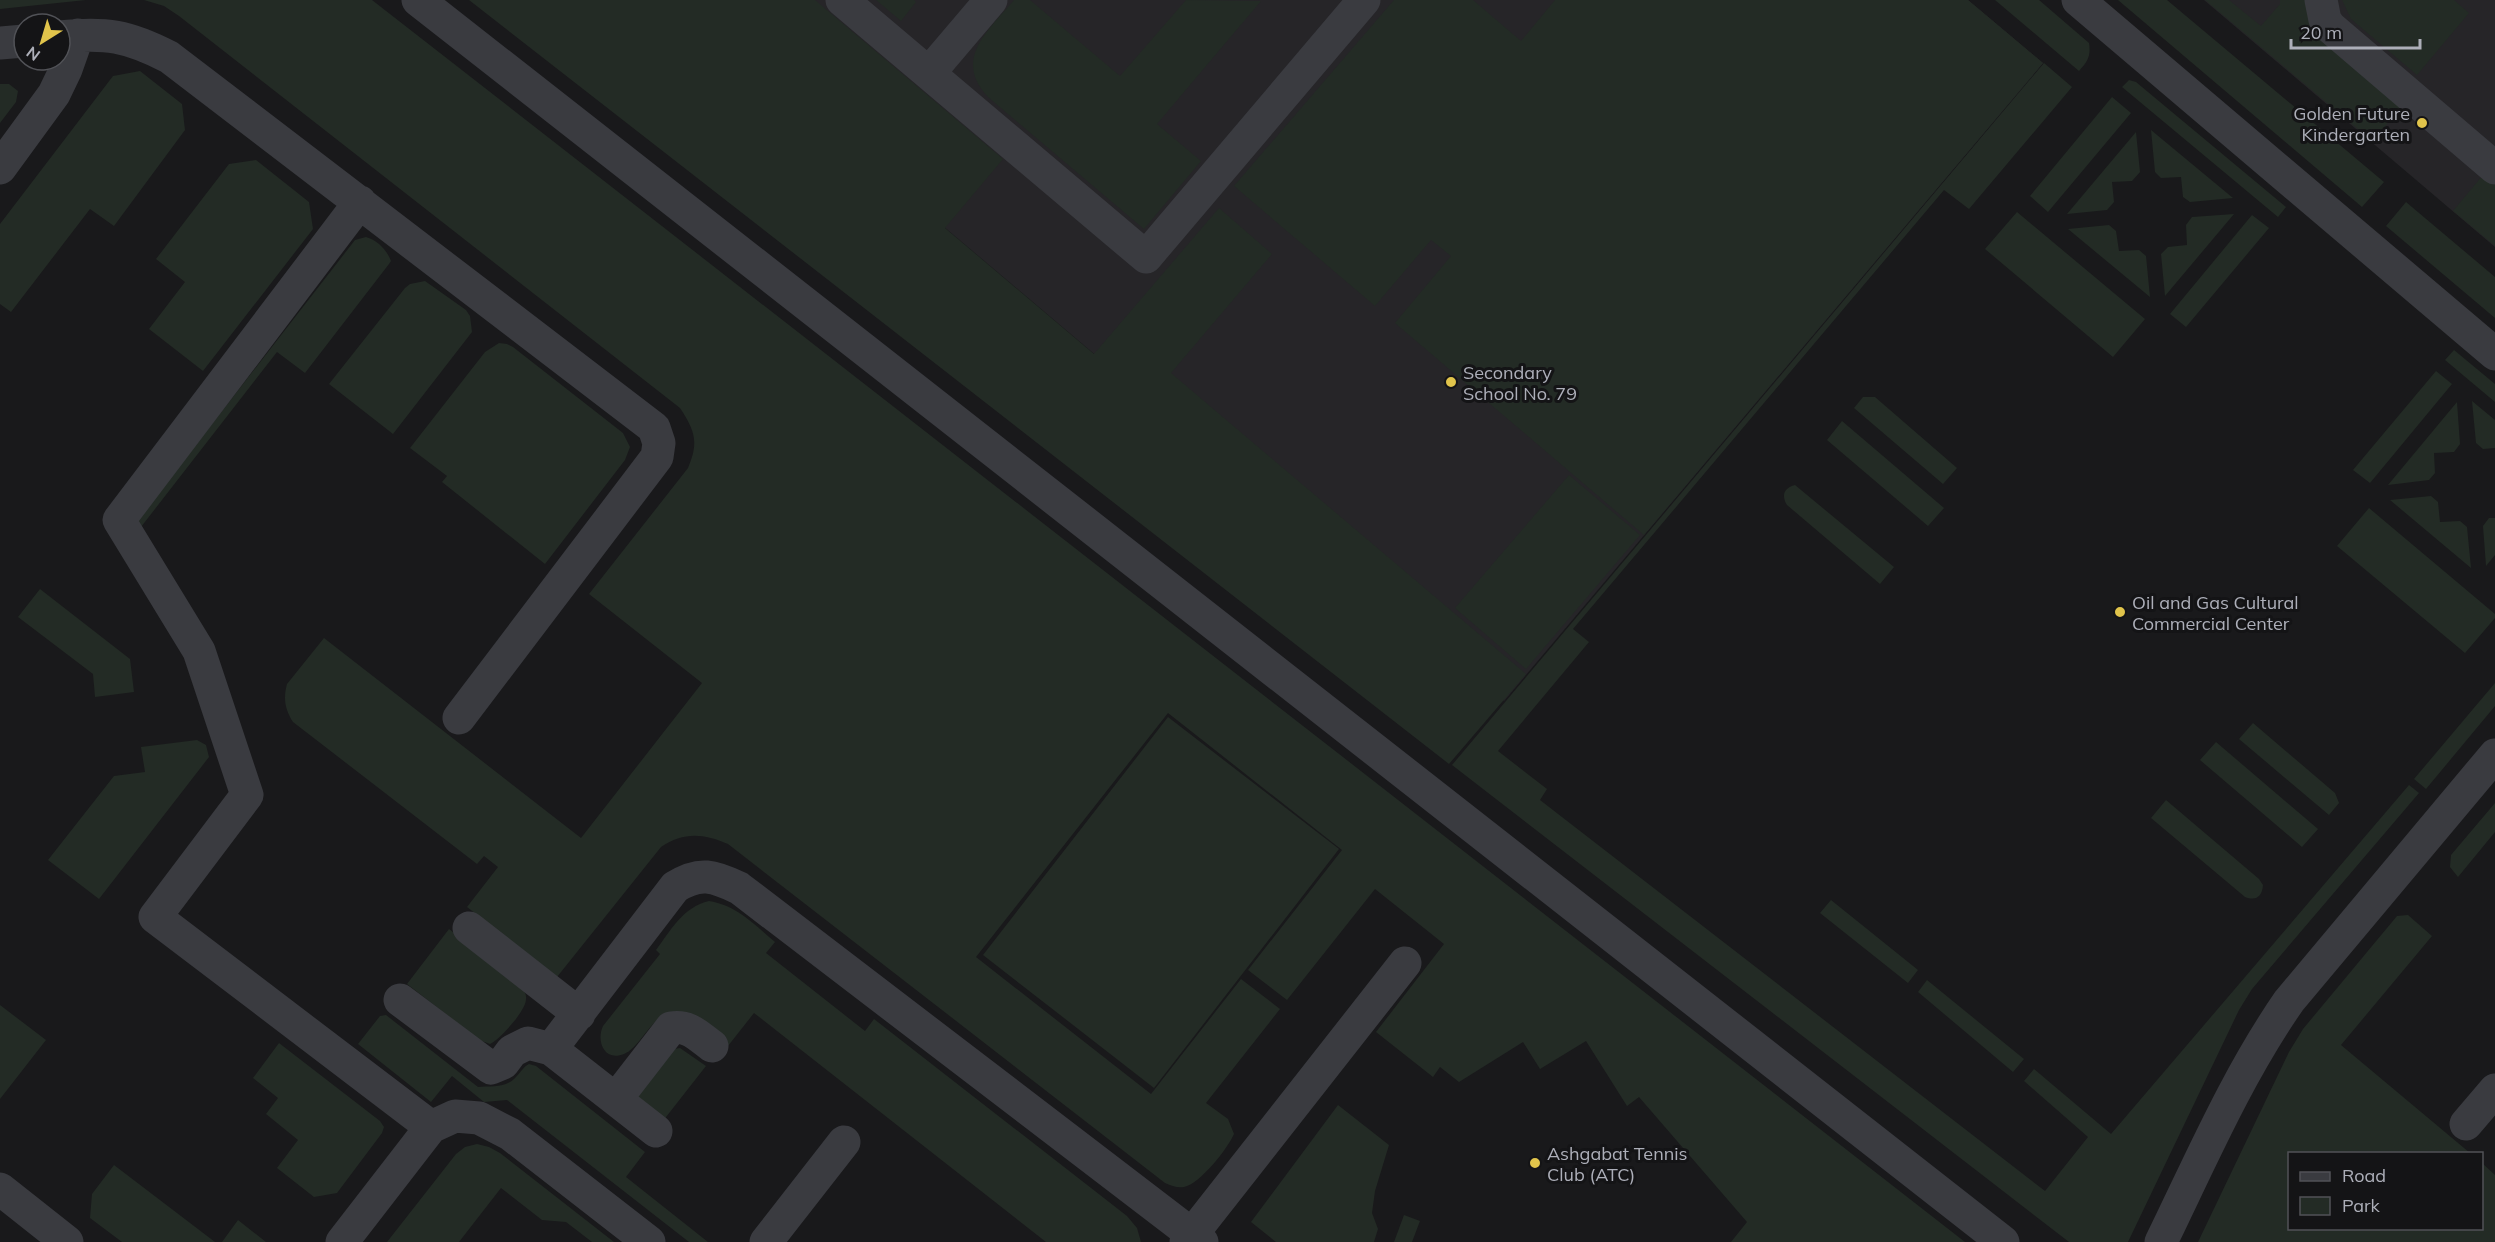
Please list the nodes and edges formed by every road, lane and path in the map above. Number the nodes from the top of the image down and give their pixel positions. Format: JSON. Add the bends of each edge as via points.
{"nodes":[{"id":1,"x":418,"y":0,"type":"edge"},
{"id":2,"x":842,"y":0,"type":"edge"},
{"id":3,"x":991,"y":0,"type":"edge"},
{"id":4,"x":1364,"y":0,"type":"edge"},
{"id":5,"x":2078,"y":0,"type":"edge"},
{"id":6,"x":2321,"y":0,"type":"edge"},
{"id":7,"x":72,"y":36,"type":"edge"},
{"id":8,"x":65,"y":72,"type":"edge"},
{"id":9,"x":929,"y":73,"type":"junction"},
{"id":10,"x":0,"y":168,"type":"edge"},
{"id":11,"x":2495,"y":168,"type":"edge"},
{"id":12,"x":360,"y":202,"type":"junction"},
{"id":13,"x":2495,"y":354,"type":"edge"},
{"id":14,"x":459,"y":718,"type":"dead end"},
{"id":15,"x":2495,"y":754,"type":"edge"},
{"id":16,"x":469,"y":928,"type":"dead end"},
{"id":17,"x":1405,"y":963,"type":"dead end"},
{"id":18,"x":400,"y":1000,"type":"dead end"},
{"id":19,"x":579,"y":1014,"type":"junction"},
{"id":20,"x":712,"y":1046,"type":"dead end"},
{"id":21,"x":551,"y":1049,"type":"junction"},
{"id":22,"x":2495,"y":1090,"type":"edge"},
{"id":23,"x":616,"y":1100,"type":"junction"},
{"id":24,"x":2466,"y":1124,"type":"dead end"},
{"id":25,"x":431,"y":1126,"type":"junction"},
{"id":26,"x":657,"y":1131,"type":"dead end"},
{"id":27,"x":844,"y":1142,"type":"dead end"},
{"id":28,"x":0,"y":1189,"type":"edge"},
{"id":29,"x":1193,"y":1240,"type":"edge"},
{"id":30,"x":67,"y":1242,"type":"edge"},
{"id":31,"x":342,"y":1242,"type":"edge"},
{"id":32,"x":649,"y":1242,"type":"edge"},
{"id":33,"x":766,"y":1242,"type":"edge"},
{"id":34,"x":2004,"y":1242,"type":"edge"},
{"id":35,"x":2161,"y":1242,"type":"edge"}],
"edges":[{"from":1,"to":34,"type":"street"},
{"from":2,"to":9,"type":"street"},
{"from":3,"to":9,"type":"street"},
{"from":4,"to":9,"type":"street","via":[[1146,257]]},
{"from":5,"to":13,"type":"street"},
{"from":6,"to":11,"type":"street","via":[[2330,27]]},
{"from":7,"to":12,"type":"street","via":[[108,34],[141,42],[169,57]]},
{"from":8,"to":10,"type":"street","via":[[54,94]]},
{"from":12,"to":14,"type":"street","via":[[654,428],[659,443],[657,457]]},
{"from":12,"to":25,"type":"street","via":[[119,520],[199,651],[247,795],[155,917]]},
{"from":15,"to":35,"type":"street","via":[[2296,992],[2266,1034]]},
{"from":16,"to":19,"type":"street"},
{"from":17,"to":29,"type":"street"},
{"from":18,"to":21,"type":"street","via":[[490,1068],[528,1044]]},
{"from":19,"to":21,"type":"street"},
{"from":19,"to":29,"type":"street","via":[[675,887],[703,875],[720,879],[739,888]]},
{"from":20,"to":23,"type":"street","via":[[682,1026],[671,1028]]},
{"from":21,"to":23,"type":"street"},
{"from":22,"to":24,"type":"street"},
{"from":23,"to":26,"type":"street"},
{"from":25,"to":31,"type":"street"},
{"from":25,"to":32,"type":"street","via":[[455,1116],[479,1118],[510,1134]]},
{"from":27,"to":33,"type":"street"},
{"from":28,"to":30,"type":"street"}]}
